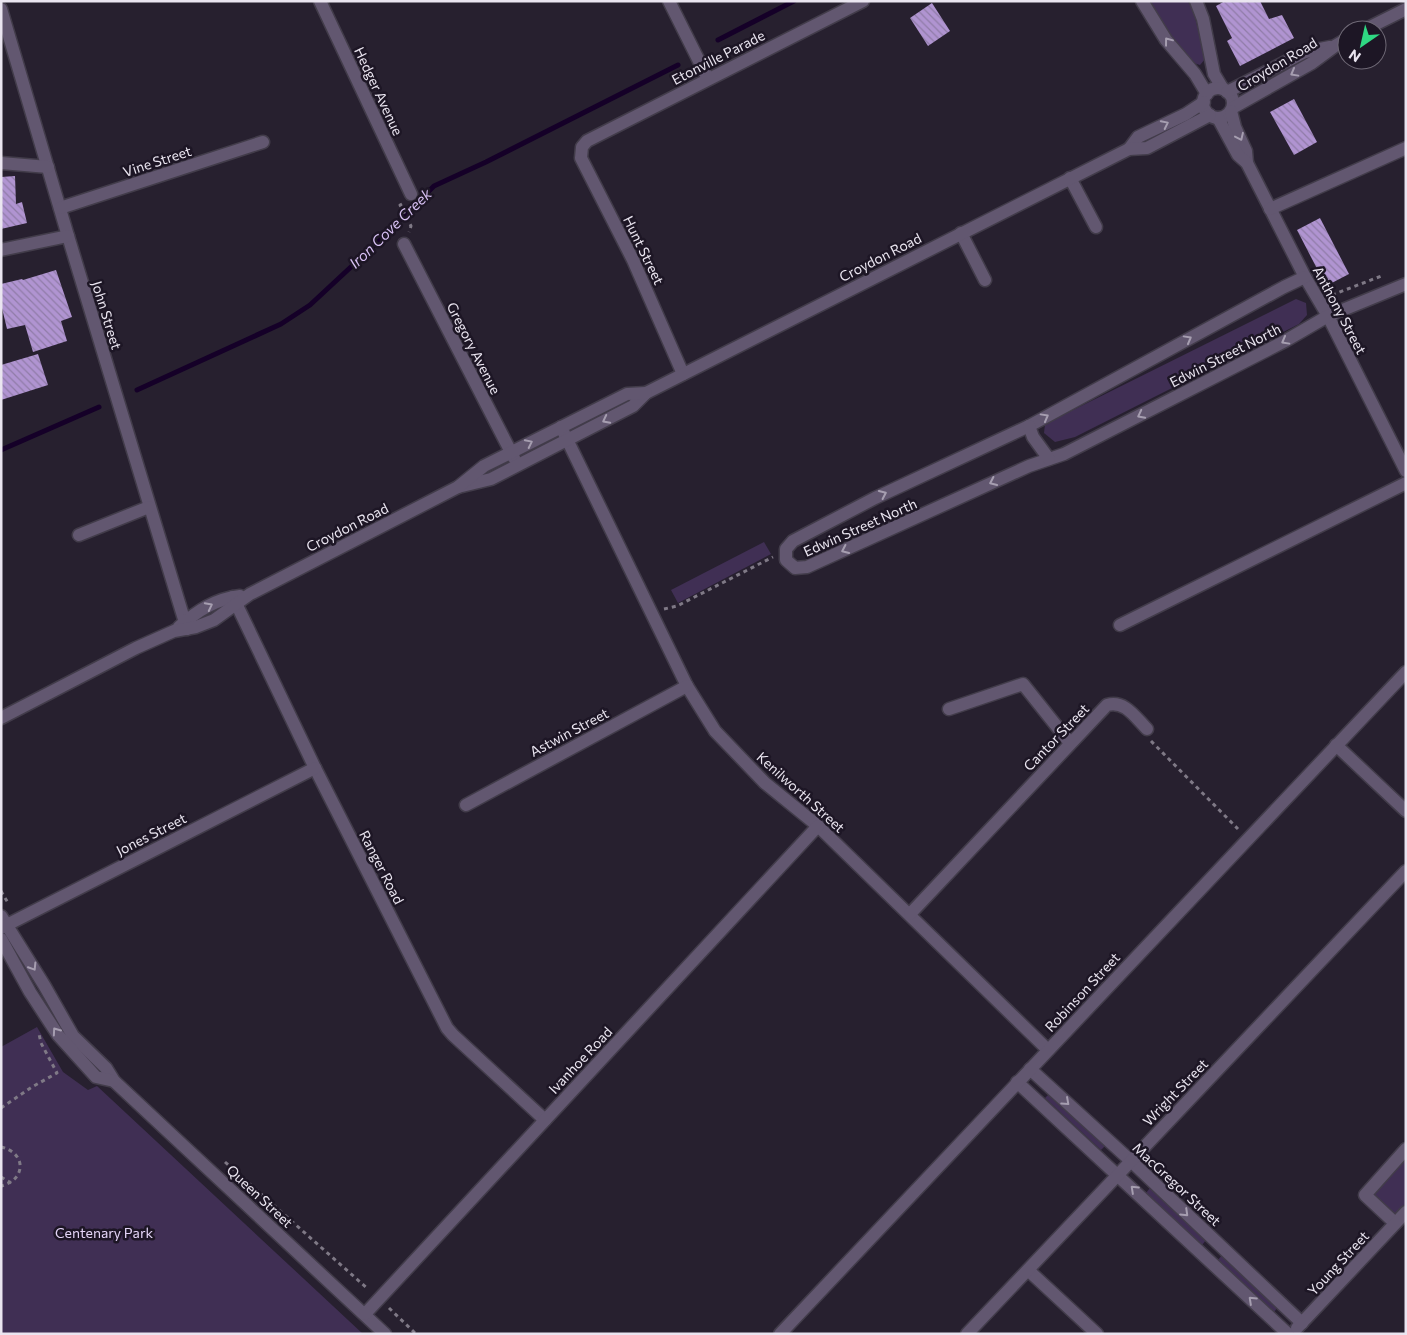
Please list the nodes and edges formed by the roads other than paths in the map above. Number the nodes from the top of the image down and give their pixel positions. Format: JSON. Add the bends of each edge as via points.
{"nodes":[{"id":1,"x":320,"y":1,"type":"edge"},
{"id":2,"x":669,"y":1,"type":"edge"},
{"id":3,"x":863,"y":1,"type":"edge"},
{"id":4,"x":1142,"y":1,"type":"edge"},
{"id":5,"x":1196,"y":1,"type":"edge"},
{"id":6,"x":1,"y":9,"type":"edge"},
{"id":7,"x":1406,"y":9,"type":"edge"},
{"id":8,"x":1384,"y":20,"type":"edge"},
{"id":9,"x":1337,"y":44,"type":"edge"},
{"id":10,"x":1334,"y":46,"type":"junction"},
{"id":11,"x":1211,"y":57,"type":"junction"},
{"id":12,"x":1188,"y":68,"type":"junction"},
{"id":13,"x":708,"y":79,"type":"junction"},
{"id":14,"x":1225,"y":90,"type":"junction"},
{"id":15,"x":1205,"y":98,"type":"junction"},
{"id":16,"x":1232,"y":109,"type":"junction"},
{"id":17,"x":1214,"y":116,"type":"junction"},
{"id":18,"x":587,"y":141,"type":"joint"},
{"id":19,"x":263,"y":142,"type":"dead end"},
{"id":20,"x":1406,"y":148,"type":"edge"},
{"id":21,"x":1129,"y":149,"type":"junction"},
{"id":22,"x":1,"y":163,"type":"edge"},
{"id":23,"x":1247,"y":163,"type":"junction"},
{"id":24,"x":48,"y":167,"type":"junction"},
{"id":25,"x":1070,"y":178,"type":"junction"},
{"id":26,"x":412,"y":194,"type":"dead end"},
{"id":27,"x":60,"y":208,"type":"junction"},
{"id":28,"x":1270,"y":209,"type":"junction"},
{"id":29,"x":1096,"y":227,"type":"dead end"},
{"id":30,"x":961,"y":233,"type":"junction"},
{"id":31,"x":68,"y":236,"type":"junction"},
{"id":32,"x":404,"y":244,"type":"dead end"},
{"id":33,"x":1,"y":250,"type":"edge"},
{"id":34,"x":1305,"y":277,"type":"junction"},
{"id":35,"x":985,"y":280,"type":"dead end"},
{"id":36,"x":1406,"y":284,"type":"edge"},
{"id":37,"x":1328,"y":316,"type":"junction"},
{"id":38,"x":683,"y":374,"type":"junction"},
{"id":39,"x":646,"y":393,"type":"junction"},
{"id":40,"x":1029,"y":426,"type":"junction"},
{"id":41,"x":561,"y":427,"type":"junction"},
{"id":42,"x":568,"y":440,"type":"junction"},
{"id":43,"x":511,"y":452,"type":"junction"},
{"id":44,"x":1401,"y":452,"type":"edge"},
{"id":45,"x":1049,"y":459,"type":"junction"},
{"id":46,"x":517,"y":466,"type":"junction"},
{"id":47,"x":1406,"y":471,"type":"edge"},
{"id":48,"x":1406,"y":482,"type":"edge"},
{"id":49,"x":458,"y":487,"type":"junction"},
{"id":50,"x":149,"y":507,"type":"junction"},
{"id":51,"x":79,"y":535,"type":"dead end"},
{"id":52,"x":235,"y":601,"type":"junction"},
{"id":53,"x":1120,"y":625,"type":"dead end"},
{"id":54,"x":182,"y":628,"type":"junction"},
{"id":55,"x":1406,"y":672,"type":"edge"},
{"id":56,"x":687,"y":686,"type":"junction"},
{"id":57,"x":949,"y":709,"type":"dead end"},
{"id":58,"x":1,"y":718,"type":"edge"},
{"id":59,"x":1147,"y":729,"type":"road end"},
{"id":60,"x":1070,"y":743,"type":"junction"},
{"id":61,"x":1336,"y":745,"type":"junction"},
{"id":62,"x":315,"y":768,"type":"junction"},
{"id":63,"x":466,"y":805,"type":"dead end"},
{"id":64,"x":1406,"y":811,"type":"edge"},
{"id":65,"x":818,"y":826,"type":"junction"},
{"id":66,"x":1406,"y":871,"type":"edge"},
{"id":67,"x":910,"y":914,"type":"junction"},
{"id":68,"x":7,"y":922,"type":"edge"},
{"id":69,"x":3,"y":946,"type":"edge"},
{"id":70,"x":1048,"y":1050,"type":"junction"},
{"id":71,"x":1030,"y":1069,"type":"junction"},
{"id":72,"x":114,"y":1081,"type":"junction"},
{"id":73,"x":1017,"y":1082,"type":"junction"},
{"id":74,"x":545,"y":1120,"type":"junction"},
{"id":75,"x":1406,"y":1149,"type":"edge"},
{"id":76,"x":1131,"y":1161,"type":"junction"},
{"id":77,"x":1118,"y":1174,"type":"junction"},
{"id":78,"x":1406,"y":1212,"type":"edge"},
{"id":79,"x":1395,"y":1223,"type":"junction"},
{"id":80,"x":1028,"y":1270,"type":"junction"},
{"id":81,"x":365,"y":1314,"type":"junction"},
{"id":82,"x":1302,"y":1323,"type":"junction"},
{"id":83,"x":385,"y":1334,"type":"edge"},
{"id":84,"x":780,"y":1334,"type":"edge"},
{"id":85,"x":967,"y":1334,"type":"edge"},
{"id":86,"x":1096,"y":1334,"type":"edge"},
{"id":87,"x":1290,"y":1334,"type":"edge"}],
"edges":[{"from":1,"to":26,"type":"street","name":"Hedger Avenue"},
{"from":2,"to":13,"type":"street"},
{"from":3,"to":13,"type":"street","name":"Etonville Parade"},
{"from":12,"to":4,"type":"street","one_way":true},
{"from":5,"to":11,"type":"street"},
{"from":6,"to":24,"type":"street","name":"John Street"},
{"from":7,"to":8,"type":"street"},
{"from":9,"to":10,"type":"street","name":"Croydon Road"},
{"from":10,"to":14,"type":"street","name":"Croydon Road","via":[[1305,52]]},
{"from":10,"to":16,"type":"street","name":"Croydon Road","one_way":true,"via":[[1312,63]]},
{"from":11,"to":12,"type":"street","via":[[1203,70]]},
{"from":11,"to":14,"type":"street","via":[[1214,74]]},
{"from":12,"to":15,"type":"street","via":[[1195,74]]},
{"from":13,"to":18,"type":"street","name":"Etonville Parade"},
{"from":14,"to":15,"type":"street","via":[[1214,89]]},
{"from":14,"to":16,"type":"street","via":[[1232,98]]},
{"from":15,"to":17,"type":"street","via":[[1205,110]]},
{"from":21,"to":15,"type":"street","name":"Croydon Road","one_way":true,"via":[[1138,137],[1186,114]]},
{"from":16,"to":17,"type":"street","via":[[1225,116]]},
{"from":16,"to":23,"type":"street","name":"Anthony Street","one_way":true,"via":[[1235,127],[1246,150]]},
{"from":17,"to":21,"type":"street","name":"Croydon Road","via":[[1147,148]]},
{"from":17,"to":23,"type":"street","name":"Anthony Street","via":[[1238,155]]},
{"from":18,"to":38,"type":"street","name":"Hunt Street","via":[[581,158],[633,260]]},
{"from":19,"to":27,"type":"street","name":"Vine Street"},
{"from":20,"to":28,"type":"street"},
{"from":21,"to":25,"type":"street","name":"Croydon Road"},
{"from":22,"to":24,"type":"street"},
{"from":23,"to":28,"type":"street","name":"Anthony Street"},
{"from":24,"to":27,"type":"street","name":"John Street"},
{"from":25,"to":29,"type":"street"},
{"from":25,"to":30,"type":"street","name":"Croydon Road"},
{"from":27,"to":31,"type":"street","name":"John Street"},
{"from":28,"to":34,"type":"street","name":"Anthony Street"},
{"from":30,"to":35,"type":"street"},
{"from":30,"to":38,"type":"street","name":"Croydon Road"},
{"from":31,"to":33,"type":"street"},
{"from":31,"to":50,"type":"street","name":"John Street"},
{"from":32,"to":43,"type":"street","name":"Gregory Avenue"},
{"from":34,"to":37,"type":"street","name":"Anthony Street"},
{"from":40,"to":34,"type":"street","name":"Edwin Street North","one_way":true},
{"from":36,"to":37,"type":"street","name":"Edwin Street North"},
{"from":37,"to":44,"type":"street","name":"Anthony Street"},
{"from":37,"to":45,"type":"street","name":"Edwin Street North","one_way":true,"via":[[1241,364]]},
{"from":38,"to":39,"type":"street","name":"Croydon Road"},
{"from":39,"to":41,"type":"street","name":"Croydon Road","via":[[627,394]]},
{"from":39,"to":42,"type":"street","name":"Croydon Road","one_way":true,"via":[[633,406]]},
{"from":40,"to":45,"type":"street"},
{"from":45,"to":40,"type":"street","name":"Edwin Street North","one_way":true,"via":[[807,568],[790,565],[785,555],[793,541],[875,498]]},
{"from":41,"to":42,"type":"street","name":"Kenilworth Street"},
{"from":43,"to":41,"type":"street","name":"Croydon Road","one_way":true},
{"from":42,"to":46,"type":"street","name":"Croydon Road"},
{"from":42,"to":56,"type":"street","name":"Kenilworth Street"},
{"from":43,"to":46,"type":"street","name":"Gregory Avenue"},
{"from":43,"to":49,"type":"street","name":"Croydon Road","via":[[484,466]]},
{"from":44,"to":47,"type":"street","name":"Anthony Street"},
{"from":46,"to":49,"type":"street","name":"Croydon Road","via":[[491,479]]},
{"from":48,"to":53,"type":"street"},
{"from":49,"to":52,"type":"street","name":"Croydon Road"},
{"from":50,"to":51,"type":"street"},
{"from":50,"to":54,"type":"street","name":"John Street"},
{"from":52,"to":54,"type":"street","name":"Croydon Road","via":[[214,620]]},
{"from":52,"to":62,"type":"street","name":"Ranger Road"},
{"from":54,"to":58,"type":"street","name":"Croydon Road","via":[[136,648]]},
{"from":55,"to":61,"type":"street","name":"Robinson Street"},
{"from":56,"to":63,"type":"street","name":"Astwin Street"},
{"from":56,"to":65,"type":"street","name":"Kenilworth Street","via":[[715,730],[765,783]]},
{"from":57,"to":60,"type":"street","via":[[1023,684]]},
{"from":59,"to":60,"type":"street","name":"Cantor Street","via":[[1124,706],[1114,703]]},
{"from":60,"to":67,"type":"street","name":"Cantor Street"},
{"from":61,"to":64,"type":"street"},
{"from":61,"to":70,"type":"street","name":"Robinson Street"},
{"from":62,"to":68,"type":"street","name":"Jones Street"},
{"from":62,"to":74,"type":"street","name":"Ranger Road","via":[[447,1028]]},
{"from":65,"to":67,"type":"street","name":"Kenilworth Street"},
{"from":65,"to":74,"type":"street","name":"Ivanhoe Road"},
{"from":66,"to":76,"type":"street","name":"Wright Street"},
{"from":67,"to":70,"type":"street","name":"Kenilworth Street"},
{"from":68,"to":72,"type":"street","name":"Queen Street","one_way":true,"via":[[73,1036],[106,1068]]},
{"from":72,"to":69,"type":"street","name":"Queen Street","one_way":true,"via":[[96,1077],[58,1035]]},
{"from":70,"to":71,"type":"street","name":"Robinson Street"},
{"from":71,"to":73,"type":"street","name":"Robinson Street"},
{"from":71,"to":76,"type":"street","name":"MacGregor Street","one_way":true},
{"from":72,"to":81,"type":"street","name":"Queen Street"},
{"from":73,"to":77,"type":"street"},
{"from":73,"to":84,"type":"street","name":"Robinson Street"},
{"from":74,"to":81,"type":"street","name":"Ivanhoe Road"},
{"from":75,"to":79,"type":"street","via":[[1365,1195]]},
{"from":76,"to":77,"type":"street","name":"Wright Street"},
{"from":76,"to":82,"type":"street","name":"MacGregor Street","one_way":true},
{"from":77,"to":80,"type":"street","name":"Wright Street"},
{"from":87,"to":77,"type":"street","one_way":true},
{"from":78,"to":79,"type":"street","name":"Young Street"},
{"from":79,"to":82,"type":"street","name":"Young Street"},
{"from":80,"to":85,"type":"street","name":"Wright Street"},
{"from":80,"to":86,"type":"street"},
{"from":81,"to":83,"type":"street","name":"Queen Street"},
{"from":82,"to":87,"type":"street","name":"Young Street"}]}
